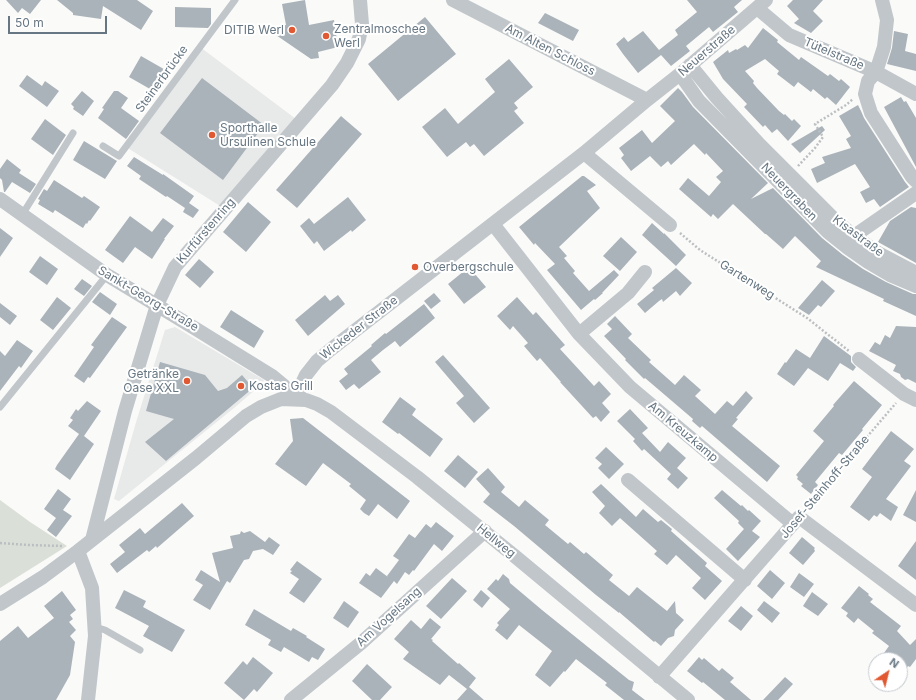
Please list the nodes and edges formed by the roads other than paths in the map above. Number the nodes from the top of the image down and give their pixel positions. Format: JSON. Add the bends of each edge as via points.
{"nodes":[{"id":1,"x":235,"y":0,"type":"edge"},
{"id":2,"x":360,"y":0,"type":"edge"},
{"id":3,"x":453,"y":0,"type":"edge"},
{"id":4,"x":882,"y":0,"type":"edge"},
{"id":5,"x":762,"y":4,"type":"edge"},
{"id":6,"x":685,"y":70,"type":"junction"},
{"id":7,"x":876,"y":72,"type":"junction"},
{"id":8,"x":916,"y":94,"type":"edge"},
{"id":9,"x":647,"y":100,"type":"junction"},
{"id":10,"x":73,"y":133,"type":"dead end"},
{"id":11,"x":103,"y":146,"type":"dead end"},
{"id":12,"x":584,"y":153,"type":"junction"},
{"id":13,"x":916,"y":181,"type":"edge"},
{"id":14,"x":916,"y":193,"type":"edge"},
{"id":15,"x":0,"y":199,"type":"edge"},
{"id":16,"x":22,"y":215,"type":"junction"},
{"id":17,"x":493,"y":224,"type":"junction"},
{"id":18,"x":670,"y":225,"type":"road end"},
{"id":19,"x":854,"y":236,"type":"junction"},
{"id":20,"x":645,"y":272,"type":"dead end"},
{"id":21,"x":916,"y":273,"type":"edge"},
{"id":22,"x":107,"y":275,"type":"junction"},
{"id":23,"x":916,"y":286,"type":"edge"},
{"id":24,"x":157,"y":305,"type":"junction"},
{"id":25,"x":579,"y":334,"type":"junction"},
{"id":26,"x":859,"y":359,"type":"road end"},
{"id":27,"x":910,"y":397,"type":"edge"},
{"id":28,"x":295,"y":399,"type":"junction"},
{"id":29,"x":0,"y":407,"type":"edge"},
{"id":30,"x":628,"y":480,"type":"dead end"},
{"id":31,"x":796,"y":521,"type":"junction"},
{"id":32,"x":485,"y":532,"type":"junction"},
{"id":33,"x":92,"y":540,"type":"junction"},
{"id":34,"x":78,"y":551,"type":"junction"},
{"id":35,"x":745,"y":580,"type":"junction"},
{"id":36,"x":0,"y":604,"type":"edge"},
{"id":37,"x":916,"y":605,"type":"edge"},
{"id":38,"x":95,"y":627,"type":"junction"},
{"id":39,"x":140,"y":650,"type":"dead end"},
{"id":40,"x":659,"y":677,"type":"junction"},
{"id":41,"x":88,"y":700,"type":"edge"},
{"id":42,"x":291,"y":700,"type":"edge"},
{"id":43,"x":688,"y":700,"type":"edge"}],
"edges":[{"from":1,"to":11,"type":"lane","name":"Steinerbrücke","via":[[119,156]]},
{"from":2,"to":24,"type":"street","name":"Kurfürstenring","via":[[362,24],[359,39],[347,63],[332,85],[175,267]]},
{"from":3,"to":9,"type":"street","name":"Am Alten Schloss"},
{"from":4,"to":7,"type":"street","via":[[887,20],[884,47]]},
{"from":5,"to":6,"type":"street","name":"Neuerstraße"},
{"from":5,"to":7,"type":"street","name":"Tütelstraße","via":[[789,35]]},
{"from":6,"to":9,"type":"street","name":"Neuerstraße"},
{"from":6,"to":19,"type":"street","name":"Kisastraße","via":[[717,98],[789,175]]},
{"from":6,"to":23,"type":"street","name":"Neuergraben","via":[[700,101],[828,232],[868,262]]},
{"from":7,"to":8,"type":"street","name":"Tütelstraße"},
{"from":7,"to":13,"type":"street","via":[[868,82],[865,94],[871,112]]},
{"from":9,"to":12,"type":"street","name":"Wickeder Straße"},
{"from":10,"to":16,"type":"lane"},
{"from":12,"to":17,"type":"street","name":"Wickeder Straße"},
{"from":12,"to":18,"type":"street"},
{"from":14,"to":19,"type":"street"},
{"from":15,"to":16,"type":"street","name":"Sankt-Georg-Straße"},
{"from":16,"to":22,"type":"street","name":"Sankt-Georg-Straße"},
{"from":17,"to":25,"type":"street","name":"Am Kreuzkamp"},
{"from":17,"to":28,"type":"street","name":"Wickeder Straße","via":[[317,362],[306,375]]},
{"from":19,"to":21,"type":"street","name":"Kisastraße","via":[[878,253]]},
{"from":20,"to":25,"type":"street","via":[[628,292]]},
{"from":22,"to":24,"type":"street","name":"Sankt-Georg-Straße"},
{"from":22,"to":29,"type":"lane"},
{"from":24,"to":28,"type":"street","name":"Sankt-Georg-Straße","via":[[272,376]]},
{"from":24,"to":33,"type":"street","name":"Kurfürstenring","via":[[125,411]]},
{"from":25,"to":31,"type":"street","name":"Am Kreuzkamp","via":[[630,387]]},
{"from":26,"to":27,"type":"street"},
{"from":28,"to":32,"type":"street","name":"Hellweg","via":[[306,400],[331,412]]},
{"from":28,"to":33,"type":"street","via":[[280,399],[246,416]]},
{"from":30,"to":35,"type":"street"},
{"from":31,"to":35,"type":"street","name":"Josef-Steinhoff-Straße"},
{"from":31,"to":37,"type":"street","name":"Am Kreuzkamp"},
{"from":32,"to":40,"type":"street","name":"Hellweg"},
{"from":32,"to":42,"type":"street","name":"Am Vogelsang","via":[[358,645]]},
{"from":33,"to":34,"type":"street"},
{"from":34,"to":36,"type":"street"},
{"from":34,"to":38,"type":"street","via":[[92,588]]},
{"from":35,"to":40,"type":"street","name":"Josef-Steinhoff-Straße"},
{"from":38,"to":39,"type":"lane"},
{"from":38,"to":41,"type":"street"},
{"from":40,"to":43,"type":"street","name":"Hellweg"}]}
